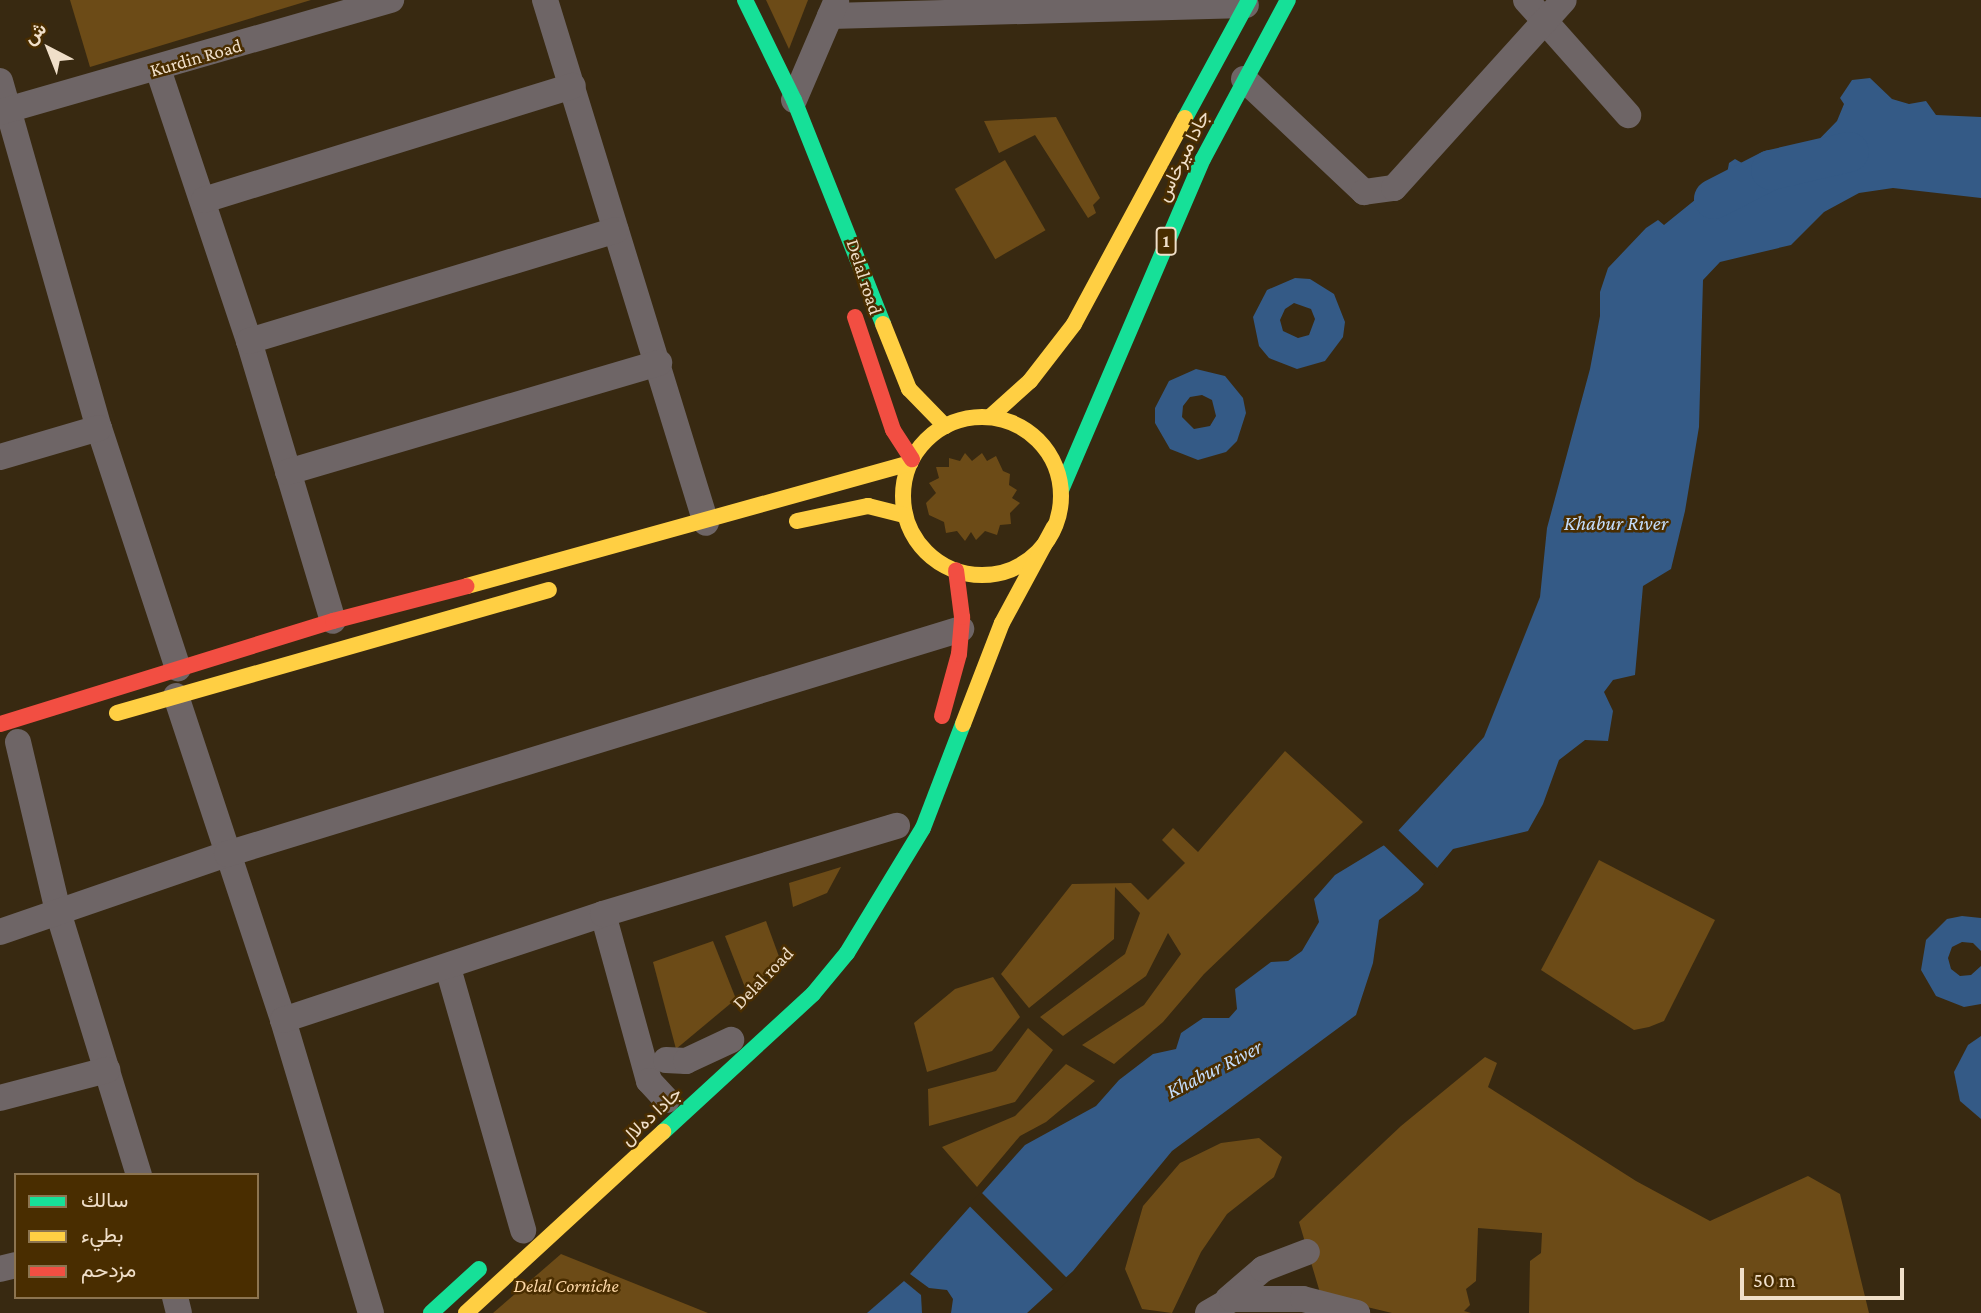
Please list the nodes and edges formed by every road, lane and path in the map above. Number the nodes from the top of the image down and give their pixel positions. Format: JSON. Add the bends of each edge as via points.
{"nodes":[{"id":1,"x":391,"y":0,"type":"edge"},
{"id":2,"x":545,"y":0,"type":"edge"},
{"id":3,"x":745,"y":0,"type":"edge"},
{"id":4,"x":1288,"y":0,"type":"edge"},
{"id":5,"x":1526,"y":0,"type":"edge"},
{"id":6,"x":1564,"y":0,"type":"edge"},
{"id":7,"x":1248,"y":3,"type":"edge"},
{"id":8,"x":833,"y":8,"type":"edge"},
{"id":9,"x":1545,"y":21,"type":"junction"},
{"id":10,"x":159,"y":69,"type":"junction"},
{"id":11,"x":1244,"y":79,"type":"junction"},
{"id":12,"x":0,"y":81,"type":"edge"},
{"id":13,"x":573,"y":86,"type":"junction"},
{"id":14,"x":794,"y":100,"type":"junction"},
{"id":15,"x":5,"y":111,"type":"edge"},
{"id":16,"x":1628,"y":115,"type":"dead end"},
{"id":17,"x":204,"y":200,"type":"junction"},
{"id":18,"x":616,"y":230,"type":"junction"},
{"id":19,"x":827,"y":233,"type":"dead end"},
{"id":20,"x":849,"y":299,"type":"dead end"},
{"id":21,"x":249,"y":341,"type":"junction"},
{"id":22,"x":659,"y":363,"type":"junction"},
{"id":23,"x":990,"y":417,"type":"junction"},
{"id":24,"x":945,"y":426,"type":"junction"},
{"id":25,"x":99,"y":428,"type":"junction"},
{"id":26,"x":0,"y":457,"type":"edge"},
{"id":27,"x":911,"y":461,"type":"junction"},
{"id":28,"x":288,"y":472,"type":"junction"},
{"id":29,"x":1061,"y":489,"type":"junction"},
{"id":30,"x":905,"y":515,"type":"junction"},
{"id":31,"x":706,"y":523,"type":"junction"},
{"id":32,"x":786,"y":524,"type":"dead end"},
{"id":33,"x":1055,"y":527,"type":"junction"},
{"id":34,"x":956,"y":570,"type":"junction"},
{"id":35,"x":562,"y":586,"type":"dead end"},
{"id":36,"x":333,"y":621,"type":"junction"},
{"id":37,"x":961,"y":629,"type":"junction"},
{"id":38,"x":178,"y":668,"type":"junction"},
{"id":39,"x":176,"y":696,"type":"junction"},
{"id":40,"x":95,"y":720,"type":"dead end"},
{"id":41,"x":12,"y":738,"type":"edge"},
{"id":42,"x":934,"y":739,"type":"dead end"},
{"id":43,"x":895,"y":829,"type":"dead end"},
{"id":44,"x":227,"y":854,"type":"junction"},
{"id":45,"x":603,"y":914,"type":"junction"},
{"id":46,"x":58,"y":915,"type":"junction"},
{"id":47,"x":0,"y":932,"type":"edge"},
{"id":48,"x":448,"y":968,"type":"junction"},
{"id":49,"x":283,"y":1020,"type":"junction"},
{"id":50,"x":735,"y":1036,"type":"joint"},
{"id":51,"x":666,"y":1060,"type":"dead end"},
{"id":52,"x":107,"y":1070,"type":"junction"},
{"id":53,"x":694,"y":1074,"type":"dead end"},
{"id":54,"x":0,"y":1098,"type":"edge"},
{"id":55,"x":667,"y":1100,"type":"dead end"},
{"id":56,"x":138,"y":1173,"type":"edge"},
{"id":57,"x":523,"y":1230,"type":"dead end"},
{"id":58,"x":1307,"y":1252,"type":"dead end"},
{"id":59,"x":492,"y":1258,"type":"dead end"},
{"id":60,"x":1218,"y":1306,"type":"edge"},
{"id":61,"x":371,"y":1313,"type":"edge"},
{"id":62,"x":431,"y":1313,"type":"edge"},
{"id":63,"x":467,"y":1313,"type":"edge"},
{"id":64,"x":1357,"y":1313,"type":"edge"}],
"edges":[{"from":1,"to":10,"type":"street","name":"Kurdin Road"},
{"from":2,"to":13,"type":"street"},
{"from":3,"to":14,"type":"main road","name":"Delal road"},
{"from":4,"to":11,"type":"main road","name":"جادا ميرخاس","number":"1"},
{"from":5,"to":9,"type":"street"},
{"from":6,"to":9,"type":"street"},
{"from":7,"to":8,"type":"street"},
{"from":7,"to":23,"type":"main road","via":[[1074,324],[1030,381]]},
{"from":8,"to":14,"type":"street"},
{"from":9,"to":11,"type":"street","via":[[1394,188],[1364,192]]},
{"from":9,"to":16,"type":"street"},
{"from":10,"to":15,"type":"street","name":"Kurdin Road"},
{"from":10,"to":17,"type":"street"},
{"from":11,"to":29,"type":"main road","name":"جادا ميرخاس","number":"1","via":[[1177,215]]},
{"from":12,"to":15,"type":"street"},
{"from":13,"to":17,"type":"street"},
{"from":13,"to":18,"type":"street"},
{"from":14,"to":19,"type":"main road","name":"Delal road","via":[[810,180]]},
{"from":14,"to":24,"type":"main road","name":"Delal road","via":[[909,389]]},
{"from":15,"to":25,"type":"street"},
{"from":17,"to":21,"type":"street"},
{"from":18,"to":21,"type":"street"},
{"from":18,"to":22,"type":"street"},
{"from":20,"to":27,"type":"main road","name":"Delal road","via":[[893,430]]},
{"from":21,"to":28,"type":"street"},
{"from":22,"to":28,"type":"street"},
{"from":22,"to":31,"type":"street"},
{"from":23,"to":24,"type":"main road"},
{"from":23,"to":29,"type":"main road","via":[[1016,425],[1038,440],[1054,463]]},
{"from":24,"to":27,"type":"main road"},
{"from":25,"to":26,"type":"street"},
{"from":25,"to":38,"type":"street"},
{"from":27,"to":30,"type":"main road","via":[[903,494]]},
{"from":27,"to":31,"type":"main road"},
{"from":28,"to":36,"type":"street"},
{"from":29,"to":33,"type":"main road"},
{"from":30,"to":32,"type":"main road","via":[[867,506]]},
{"from":30,"to":34,"type":"main road","via":[[929,554]]},
{"from":31,"to":36,"type":"main road"},
{"from":33,"to":34,"type":"main road","via":[[1035,555],[1013,568],[989,575]]},
{"from":33,"to":63,"type":"main road","name":"جادا دەلال","via":[[1002,623],[923,828],[856,941],[813,994]]},
{"from":34,"to":37,"type":"main road"},
{"from":35,"to":39,"type":"main road"},
{"from":36,"to":38,"type":"main road"},
{"from":37,"to":42,"type":"main road","via":[[954,679]]},
{"from":37,"to":44,"type":"street"},
{"from":38,"to":41,"type":"main road"},
{"from":39,"to":40,"type":"main road"},
{"from":39,"to":44,"type":"street"},
{"from":41,"to":46,"type":"street"},
{"from":43,"to":45,"type":"street"},
{"from":44,"to":46,"type":"street"},
{"from":44,"to":49,"type":"street"},
{"from":45,"to":48,"type":"street"},
{"from":45,"to":55,"type":"street","via":[[649,1081]]},
{"from":46,"to":47,"type":"street"},
{"from":46,"to":52,"type":"street"},
{"from":48,"to":49,"type":"street"},
{"from":48,"to":57,"type":"street"},
{"from":49,"to":61,"type":"street"},
{"from":50,"to":51,"type":"street","via":[[686,1061]]},
{"from":50,"to":53,"type":"main road"},
{"from":52,"to":54,"type":"street"},
{"from":52,"to":56,"type":"street"},
{"from":58,"to":60,"type":"street","via":[[1263,1269]]},
{"from":59,"to":62,"type":"main road"},
{"from":60,"to":64,"type":"street","via":[[1303,1299]]}]}
